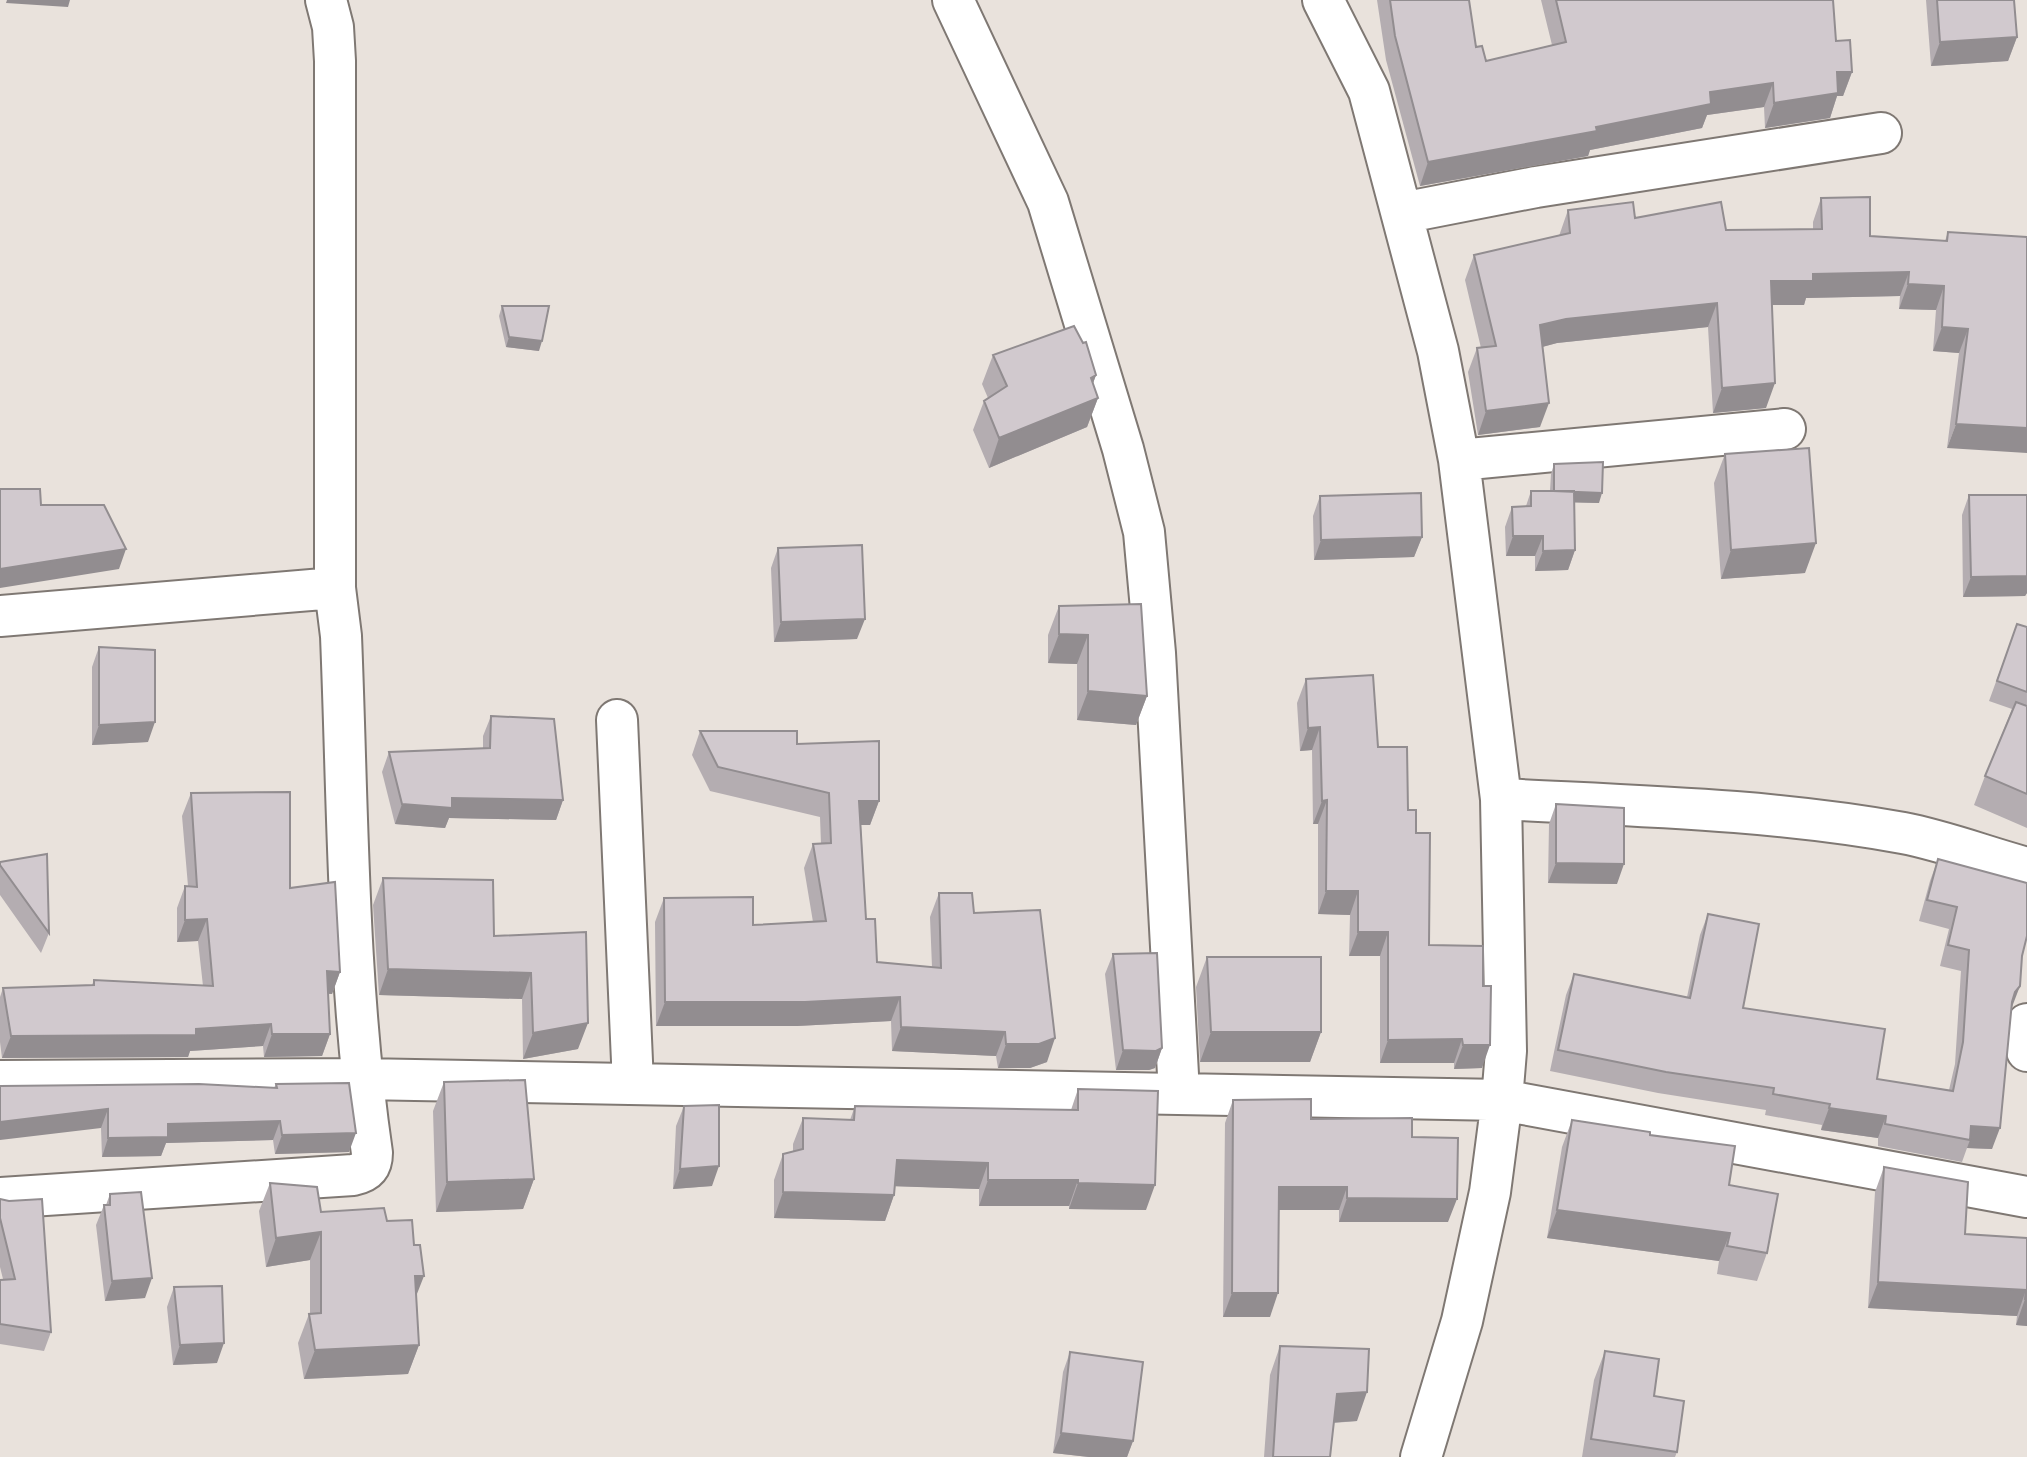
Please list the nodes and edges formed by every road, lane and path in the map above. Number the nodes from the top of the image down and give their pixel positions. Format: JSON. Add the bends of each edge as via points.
{"nodes":[{"id":1,"x":326,"y":0,"type":"edge"},
{"id":2,"x":953,"y":0,"type":"edge"},
{"id":3,"x":1323,"y":0,"type":"edge"},
{"id":4,"x":1881,"y":133,"type":"dead end"},
{"id":5,"x":1402,"y":213,"type":"junction"},
{"id":6,"x":1785,"y":429,"type":"dead end"},
{"id":7,"x":1459,"y":460,"type":"junction"},
{"id":8,"x":335,"y":588,"type":"junction"},
{"id":9,"x":0,"y":616,"type":"edge"},
{"id":10,"x":617,"y":720,"type":"dead end"},
{"id":11,"x":1501,"y":799,"type":"junction"},
{"id":12,"x":2027,"y":868,"type":"edge"},
{"id":13,"x":2027,"y":1024,"type":"edge"},
{"id":14,"x":2027,"y":1051,"type":"edge"},
{"id":15,"x":361,"y":1079,"type":"junction"},
{"id":16,"x":0,"y":1081,"type":"edge"},
{"id":17,"x":633,"y":1084,"type":"junction"},
{"id":18,"x":1179,"y":1093,"type":"junction"},
{"id":19,"x":1502,"y":1100,"type":"junction"},
{"id":20,"x":2027,"y":1197,"type":"edge"},
{"id":21,"x":0,"y":1198,"type":"edge"},
{"id":22,"x":1421,"y":1457,"type":"edge"}],
"edges":[{"from":1,"to":8,"type":"street","via":[[335,61]]},
{"from":2,"to":18,"type":"street","via":[[1048,202],[1144,532]]},
{"from":3,"to":5,"type":"street","via":[[1369,91]]},
{"from":4,"to":5,"type":"street"},
{"from":5,"to":7,"type":"street","via":[[1438,351]]},
{"from":6,"to":7,"type":"street"},
{"from":7,"to":11,"type":"street"},
{"from":8,"to":9,"type":"street"},
{"from":8,"to":15,"type":"street"},
{"from":10,"to":17,"type":"street"},
{"from":11,"to":12,"type":"street","via":[[1810,819],[1906,833]]},
{"from":11,"to":19,"type":"street","via":[[1506,1051]]},
{"from":13,"to":14,"type":"street"},
{"from":15,"to":16,"type":"street"},
{"from":15,"to":17,"type":"street"},
{"from":15,"to":21,"type":"street","via":[[372,1153],[372,1162],[362,1173]]},
{"from":17,"to":18,"type":"street"},
{"from":18,"to":19,"type":"street"},
{"from":19,"to":20,"type":"street"},
{"from":19,"to":22,"type":"street","via":[[1490,1192],[1462,1321]]}]}
